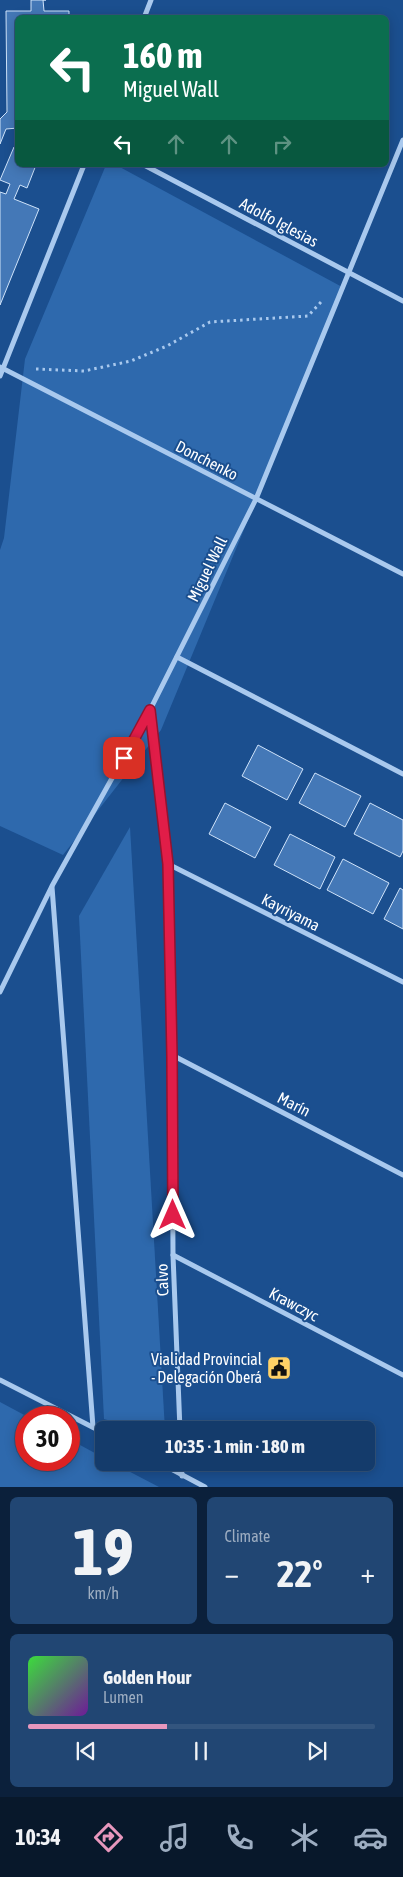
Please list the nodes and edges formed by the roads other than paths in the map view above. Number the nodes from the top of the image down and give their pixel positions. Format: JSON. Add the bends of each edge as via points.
{"nodes":[{"id":1,"x":151,"y":0,"type":"edge"},
{"id":2,"x":145,"y":15,"type":"edge"},
{"id":3,"x":403,"y":140,"type":"edge"},
{"id":4,"x":83,"y":167,"type":"edge"},
{"id":5,"x":148,"y":167,"type":"edge"},
{"id":6,"x":349,"y":273,"type":"junction"},
{"id":7,"x":403,"y":301,"type":"edge"},
{"id":8,"x":1,"y":368,"type":"edge"},
{"id":9,"x":0,"y":376,"type":"edge"},
{"id":10,"x":256,"y":499,"type":"junction"},
{"id":11,"x":403,"y":574,"type":"edge"},
{"id":12,"x":177,"y":657,"type":"junction"},
{"id":13,"x":150,"y":710,"type":"junction"},
{"id":14,"x":403,"y":774,"type":"edge"},
{"id":15,"x":168,"y":864,"type":"junction"},
{"id":16,"x":52,"y":886,"type":"junction"},
{"id":17,"x":403,"y":982,"type":"edge"},
{"id":18,"x":0,"y":992,"type":"edge"},
{"id":19,"x":172,"y":1056,"type":"junction"},
{"id":20,"x":403,"y":1175,"type":"edge"},
{"id":21,"x":173,"y":1255,"type":"junction"},
{"id":22,"x":403,"y":1375,"type":"edge"},
{"id":23,"x":0,"y":1380,"type":"edge"},
{"id":24,"x":180,"y":1421,"type":"edge"},
{"id":25,"x":93,"y":1427,"type":"joint"},
{"id":26,"x":173,"y":1471,"type":"edge"},
{"id":27,"x":182,"y":1471,"type":"edge"},
{"id":28,"x":182,"y":1476,"type":"junction"},
{"id":29,"x":205,"y":1487,"type":"edge"}],
"edges":[{"from":1,"to":2,"type":"street"},
{"from":3,"to":6,"type":"street","name":"Miguel Wall"},
{"from":4,"to":8,"type":"street"},
{"from":5,"to":6,"type":"street","name":"Adolfo Iglesias"},
{"from":6,"to":7,"type":"street","name":"Adolfo Iglesias"},
{"from":6,"to":10,"type":"street","name":"Miguel Wall"},
{"from":8,"to":9,"type":"street"},
{"from":8,"to":10,"type":"street","name":"Donchenko"},
{"from":10,"to":11,"type":"street","name":"Donchenko"},
{"from":10,"to":12,"type":"street","name":"Miguel Wall"},
{"from":12,"to":13,"type":"street","name":"Miguel Wall"},
{"from":12,"to":14,"type":"street"},
{"from":13,"to":15,"type":"street","name":"Calvo"},
{"from":13,"to":16,"type":"street","name":"Miguel Wall"},
{"from":15,"to":17,"type":"street","name":"Kayriyama"},
{"from":15,"to":19,"type":"street","name":"Calvo"},
{"from":16,"to":18,"type":"street","name":"Miguel Wall"},
{"from":16,"to":25,"type":"street"},
{"from":19,"to":20,"type":"street","name":"Marín"},
{"from":19,"to":21,"type":"street","name":"Calvo"},
{"from":21,"to":22,"type":"street","name":"Krawczyc"},
{"from":21,"to":24,"type":"street","name":"Calvo"},
{"from":23,"to":25,"type":"street"},
{"from":26,"to":28,"type":"street"},
{"from":27,"to":28,"type":"street"},
{"from":28,"to":29,"type":"street"}]}
